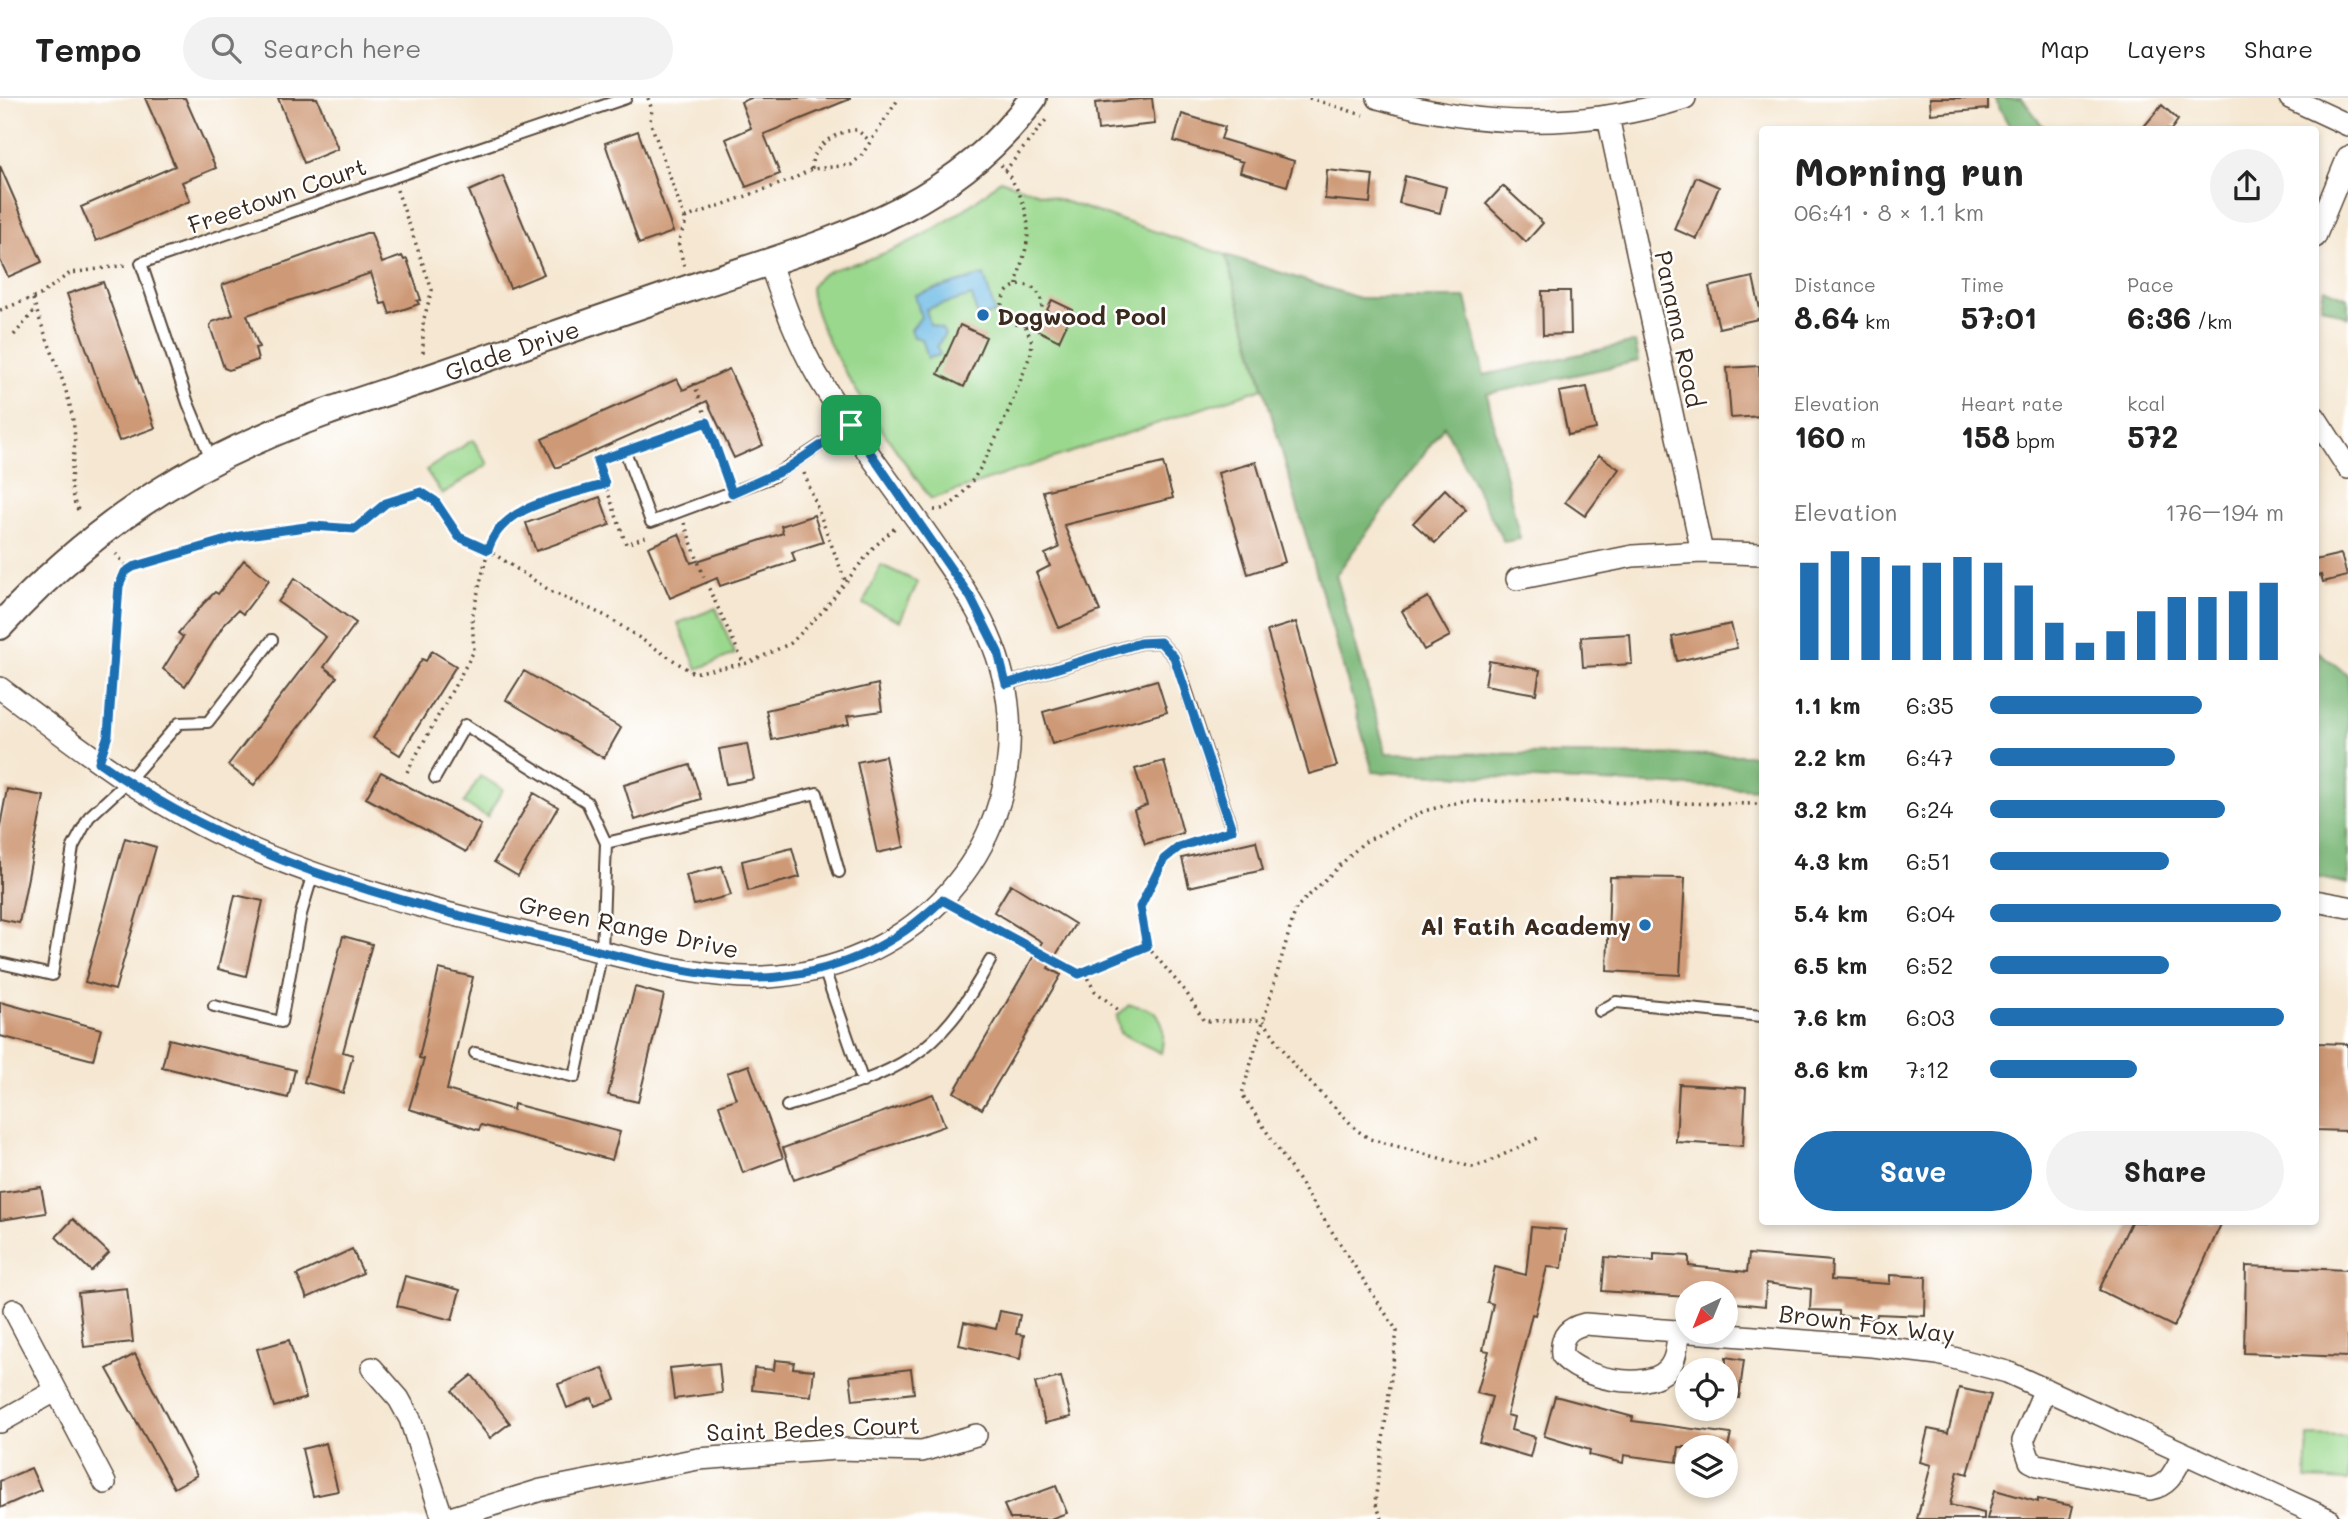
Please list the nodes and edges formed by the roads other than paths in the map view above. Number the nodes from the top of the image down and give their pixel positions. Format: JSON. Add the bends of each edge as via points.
{"nodes":[{"id":1,"x":626,"y":98,"type":"edge"},
{"id":2,"x":1378,"y":98,"type":"edge"},
{"id":3,"x":1685,"y":98,"type":"edge"},
{"id":4,"x":2290,"y":98,"type":"edge"},
{"id":5,"x":1043,"y":104,"type":"edge"},
{"id":6,"x":1608,"y":117,"type":"junction"},
{"id":7,"x":2348,"y":125,"type":"edge"},
{"id":8,"x":2348,"y":157,"type":"edge"},
{"id":9,"x":2319,"y":227,"type":"edge"},
{"id":10,"x":769,"y":261,"type":"junction"},
{"id":11,"x":2319,"y":423,"type":"edge"},
{"id":12,"x":851,"y":425,"type":"junction"},
{"id":13,"x":625,"y":456,"type":"road end"},
{"id":14,"x":212,"y":461,"type":"junction"},
{"id":15,"x":2348,"y":468,"type":"edge"},
{"id":16,"x":1702,"y":552,"type":"junction"},
{"id":17,"x":1759,"y":554,"type":"edge"},
{"id":18,"x":1517,"y":579,"type":"dead end"},
{"id":19,"x":0,"y":626,"type":"edge"},
{"id":20,"x":272,"y":640,"type":"dead end"},
{"id":21,"x":1006,"y":684,"type":"junction"},
{"id":22,"x":0,"y":688,"type":"edge"},
{"id":23,"x":435,"y":778,"type":"dead end"},
{"id":24,"x":127,"y":782,"type":"junction"},
{"id":25,"x":1231,"y":827,"type":"road end"},
{"id":26,"x":606,"y":843,"type":"junction"},
{"id":27,"x":313,"y":873,"type":"junction"},
{"id":28,"x":839,"y":873,"type":"dead end"},
{"id":29,"x":2319,"y":902,"type":"edge"},
{"id":30,"x":2348,"y":907,"type":"edge"},
{"id":31,"x":602,"y":952,"type":"junction"},
{"id":32,"x":990,"y":961,"type":"dead end"},
{"id":33,"x":0,"y":963,"type":"edge"},
{"id":34,"x":824,"y":969,"type":"junction"},
{"id":35,"x":214,"y":1006,"type":"dead end"},
{"id":36,"x":1600,"y":1011,"type":"dead end"},
{"id":37,"x":1759,"y":1016,"type":"edge"},
{"id":38,"x":475,"y":1053,"type":"dead end"},
{"id":39,"x":863,"y":1082,"type":"junction"},
{"id":40,"x":787,"y":1106,"type":"dead end"},
{"id":41,"x":14,"y":1310,"type":"dead end"},
{"id":42,"x":1678,"y":1332,"type":"joint"},
{"id":43,"x":1738,"y":1337,"type":"edge"},
{"id":44,"x":372,"y":1368,"type":"dead end"},
{"id":45,"x":2045,"y":1389,"type":"junction"},
{"id":46,"x":55,"y":1391,"type":"junction"},
{"id":47,"x":0,"y":1422,"type":"edge"},
{"id":48,"x":976,"y":1435,"type":"dead end"},
{"id":49,"x":2183,"y":1455,"type":"junction"},
{"id":50,"x":105,"y":1483,"type":"dead end"},
{"id":51,"x":445,"y":1519,"type":"edge"},
{"id":52,"x":2328,"y":1519,"type":"edge"}],
"edges":[{"from":1,"to":14,"type":"lane","name":"Freetown Court","via":[[141,263]]},
{"from":2,"to":6,"type":"street","via":[[1473,118],[1524,122]]},
{"from":3,"to":6,"type":"street"},
{"from":4,"to":7,"type":"street"},
{"from":5,"to":10,"type":"street","name":"Glade Drive","via":[[945,186],[908,208]]},
{"from":6,"to":16,"type":"street","name":"Panama Road"},
{"from":8,"to":9,"type":"street"},
{"from":10,"to":12,"type":"street","name":"Green Range Drive","via":[[808,357]]},
{"from":10,"to":14,"type":"street","name":"Glade Drive","via":[[264,436]]},
{"from":11,"to":15,"type":"street"},
{"from":12,"to":13,"type":"lane","via":[[797,463],[732,493],[650,522]]},
{"from":12,"to":21,"type":"street","name":"Green Range Drive","via":[[983,619]]},
{"from":14,"to":19,"type":"street","name":"Glade Drive","via":[[104,529]]},
{"from":16,"to":17,"type":"street"},
{"from":16,"to":18,"type":"street","via":[[1633,556]]},
{"from":20,"to":24,"type":"lane","via":[[208,722],[179,723]]},
{"from":21,"to":25,"type":"lane","via":[[1140,643],[1160,642],[1174,657],[1182,677]]},
{"from":21,"to":34,"type":"street","name":"Green Range Drive","via":[[1009,751],[1004,785],[981,848],[964,876],[896,938],[866,955]]},
{"from":22,"to":24,"type":"street","name":"Green Range Drive"},
{"from":23,"to":26,"type":"lane","via":[[465,725],[587,802]]},
{"from":24,"to":27,"type":"street","name":"Green Range Drive","via":[[226,837]]},
{"from":24,"to":33,"type":"lane","via":[[89,817],[72,847],[52,975]]},
{"from":26,"to":28,"type":"lane","via":[[817,793]]},
{"from":26,"to":31,"type":"lane"},
{"from":27,"to":31,"type":"street","name":"Green Range Drive","via":[[411,904]]},
{"from":27,"to":35,"type":"lane","via":[[281,1022]]},
{"from":29,"to":30,"type":"street"},
{"from":31,"to":34,"type":"street","name":"Green Range Drive","via":[[740,977]]},
{"from":31,"to":38,"type":"lane","via":[[575,1077]]},
{"from":32,"to":39,"type":"lane","via":[[970,999],[940,1035],[909,1061]]},
{"from":34,"to":39,"type":"lane"},
{"from":36,"to":37,"type":"lane","via":[[1616,1002]]},
{"from":39,"to":40,"type":"lane"},
{"from":41,"to":46,"type":"street"},
{"from":42,"to":42,"type":"street","name":"Brown Fox Way","via":[[1585,1324],[1567,1332],[1561,1343],[1562,1355],[1580,1371],[1650,1381],[1668,1370],[1674,1360]]},
{"from":43,"to":45,"type":"street","name":"Brown Fox Way","via":[[1937,1354],[2007,1372]]},
{"from":44,"to":51,"type":"street","via":[[410,1419]]},
{"from":45,"to":49,"type":"street","name":"Brown Fox Way"},
{"from":45,"to":49,"type":"street","via":[[2023,1441],[2024,1452],[2038,1465],[2150,1489],[2170,1480]]},
{"from":46,"to":47,"type":"street"},
{"from":46,"to":50,"type":"street"},
{"from":48,"to":51,"type":"street","name":"Saint Bedes Court","via":[[922,1451],[836,1450],[698,1459],[541,1490]]},
{"from":49,"to":52,"type":"street","name":"Brown Fox Way"}]}
